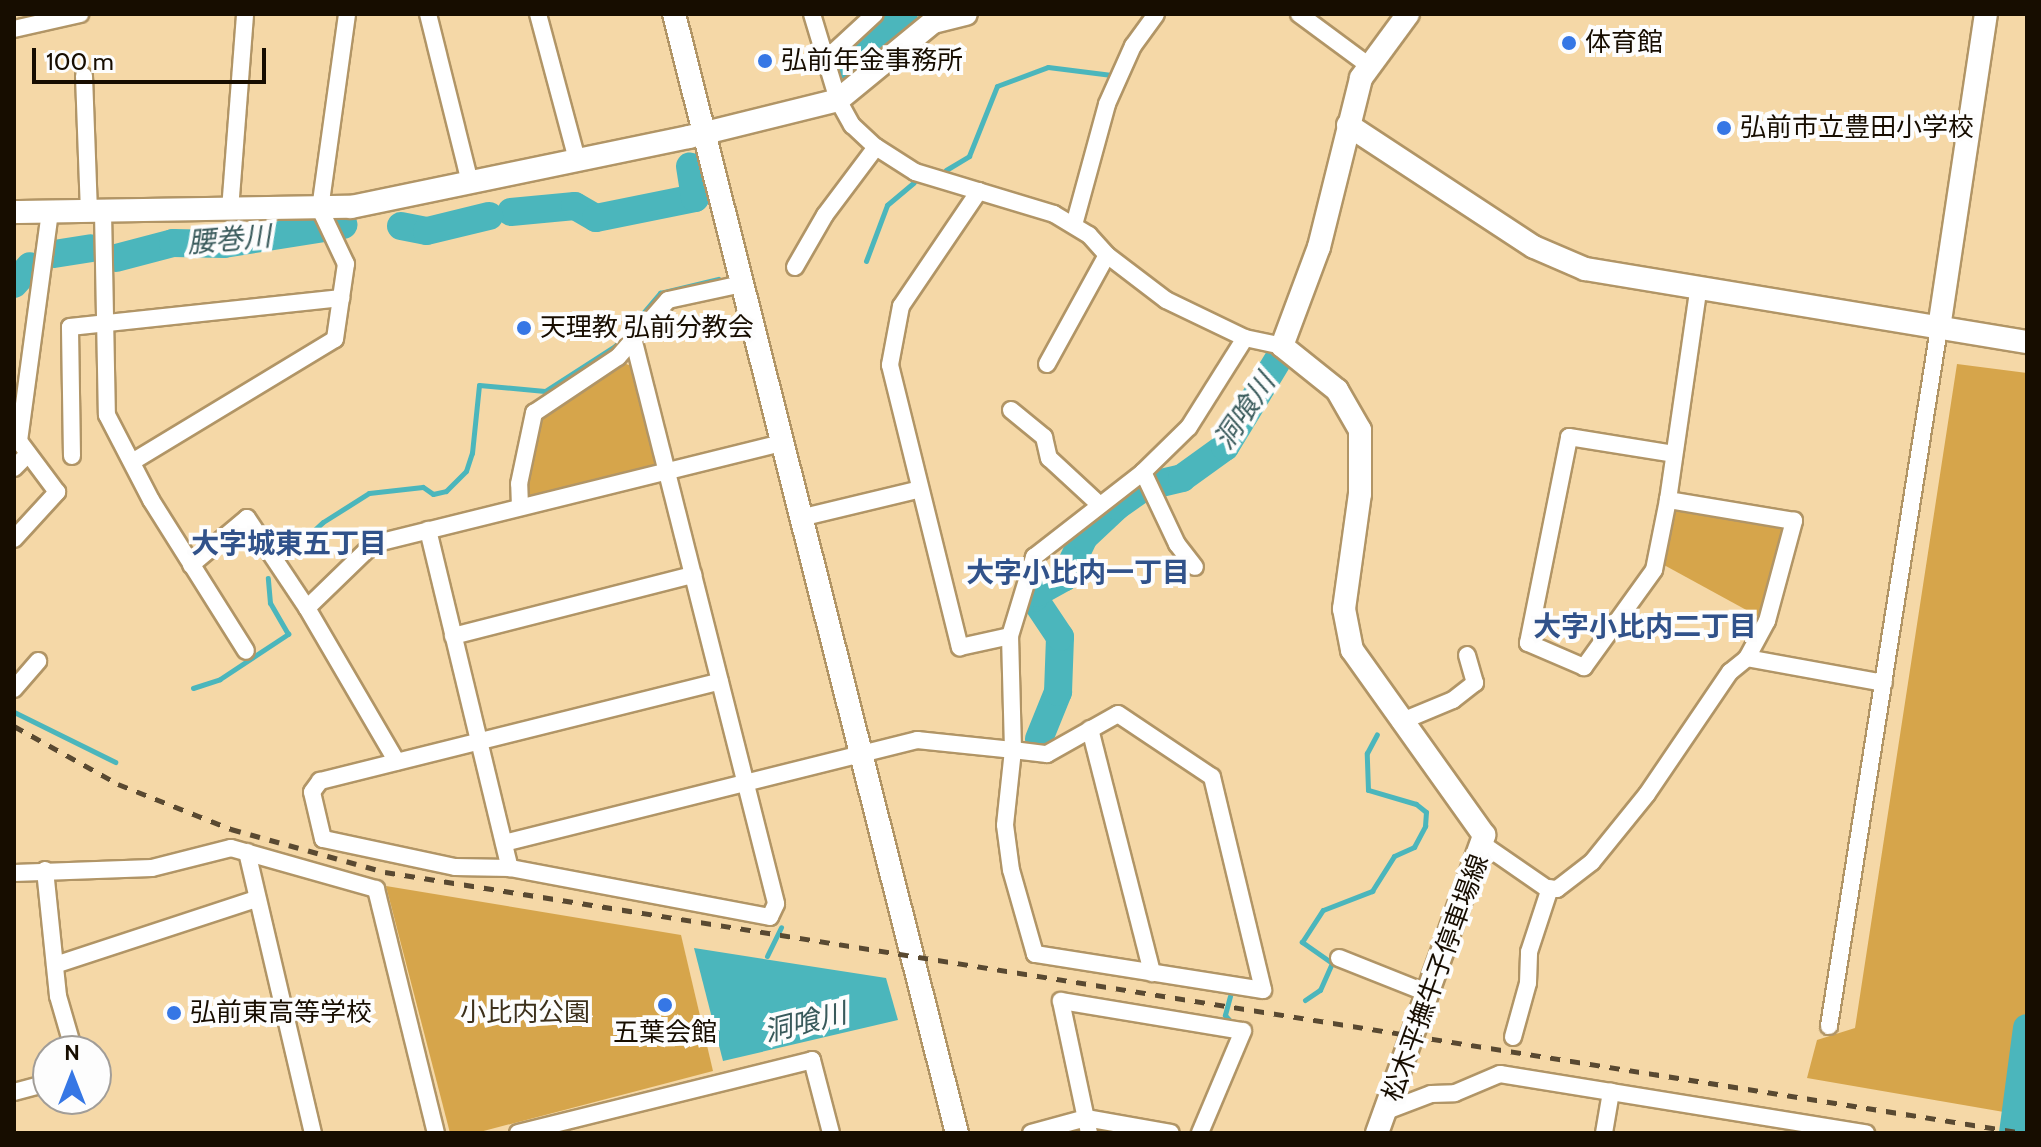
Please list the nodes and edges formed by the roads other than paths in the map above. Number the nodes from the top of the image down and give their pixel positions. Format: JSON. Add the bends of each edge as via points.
{"nodes":[{"id":1,"x":80,"y":14,"type":"edge"},
{"id":2,"x":245,"y":14,"type":"edge"},
{"id":3,"x":347,"y":14,"type":"edge"},
{"id":4,"x":428,"y":14,"type":"edge"},
{"id":5,"x":538,"y":14,"type":"edge"},
{"id":6,"x":674,"y":14,"type":"edge"},
{"id":7,"x":812,"y":14,"type":"edge"},
{"id":8,"x":875,"y":14,"type":"edge"},
{"id":9,"x":966,"y":14,"type":"edge"},
{"id":10,"x":1156,"y":14,"type":"edge"},
{"id":11,"x":1299,"y":14,"type":"edge"},
{"id":12,"x":1408,"y":14,"type":"edge"},
{"id":13,"x":1986,"y":14,"type":"edge"},
{"id":14,"x":14,"y":29,"type":"edge"},
{"id":15,"x":824,"y":61,"type":"junction"},
{"id":16,"x":1368,"y":65,"type":"junction"},
{"id":17,"x":84,"y":76,"type":"dead end"},
{"id":18,"x":838,"y":100,"type":"junction"},
{"id":19,"x":1348,"y":125,"type":"junction"},
{"id":20,"x":705,"y":134,"type":"junction"},
{"id":21,"x":876,"y":147,"type":"junction"},
{"id":22,"x":577,"y":160,"type":"junction"},
{"id":23,"x":470,"y":182,"type":"junction"},
{"id":24,"x":979,"y":191,"type":"junction"},
{"id":25,"x":230,"y":210,"type":"junction"},
{"id":26,"x":14,"y":212,"type":"edge"},
{"id":27,"x":50,"y":212,"type":"junction"},
{"id":28,"x":96,"y":212,"type":"junction"},
{"id":29,"x":325,"y":221,"type":"junction"},
{"id":30,"x":1074,"y":225,"type":"junction"},
{"id":31,"x":1107,"y":255,"type":"junction"},
{"id":32,"x":795,"y":267,"type":"dead end"},
{"id":33,"x":742,"y":284,"type":"junction"},
{"id":34,"x":1698,"y":291,"type":"junction"},
{"id":35,"x":341,"y":298,"type":"junction"},
{"id":36,"x":105,"y":323,"type":"junction"},
{"id":37,"x":1939,"y":328,"type":"junction"},
{"id":38,"x":633,"y":338,"type":"junction"},
{"id":39,"x":1245,"y":338,"type":"junction"},
{"id":40,"x":2027,"y":342,"type":"edge"},
{"id":41,"x":1282,"y":346,"type":"junction"},
{"id":42,"x":1047,"y":364,"type":"dead end"},
{"id":43,"x":20,"y":395,"type":"edge"},
{"id":44,"x":1011,"y":410,"type":"dead end"},
{"id":45,"x":781,"y":443,"type":"junction"},
{"id":46,"x":28,"y":454,"type":"junction"},
{"id":47,"x":1674,"y":454,"type":"junction"},
{"id":48,"x":72,"y":456,"type":"dead end"},
{"id":49,"x":132,"y":462,"type":"junction"},
{"id":50,"x":14,"y":468,"type":"edge"},
{"id":51,"x":666,"y":471,"type":"junction"},
{"id":52,"x":1147,"y":481,"type":"junction"},
{"id":53,"x":917,"y":490,"type":"junction"},
{"id":54,"x":1668,"y":500,"type":"junction"},
{"id":55,"x":1100,"y":505,"type":"junction"},
{"id":56,"x":520,"y":507,"type":"junction"},
{"id":57,"x":800,"y":518,"type":"junction"},
{"id":58,"x":428,"y":530,"type":"junction"},
{"id":59,"x":14,"y":539,"type":"edge"},
{"id":60,"x":191,"y":565,"type":"junction"},
{"id":61,"x":1195,"y":567,"type":"dead end"},
{"id":62,"x":693,"y":575,"type":"junction"},
{"id":63,"x":307,"y":608,"type":"junction"},
{"id":64,"x":453,"y":636,"type":"junction"},
{"id":65,"x":1010,"y":636,"type":"junction"},
{"id":66,"x":246,"y":651,"type":"dead end"},
{"id":67,"x":1467,"y":655,"type":"dead end"},
{"id":68,"x":1747,"y":658,"type":"junction"},
{"id":69,"x":38,"y":661,"type":"dead end"},
{"id":70,"x":720,"y":681,"type":"junction"},
{"id":71,"x":1884,"y":683,"type":"junction"},
{"id":72,"x":14,"y":689,"type":"edge"},
{"id":73,"x":1400,"y":722,"type":"junction"},
{"id":74,"x":1090,"y":729,"type":"junction"},
{"id":75,"x":479,"y":741,"type":"junction"},
{"id":76,"x":1013,"y":750,"type":"junction"},
{"id":77,"x":862,"y":752,"type":"junction"},
{"id":78,"x":397,"y":762,"type":"junction"},
{"id":79,"x":745,"y":782,"type":"junction"},
{"id":80,"x":504,"y":843,"type":"junction"},
{"id":81,"x":1484,"y":845,"type":"junction"},
{"id":82,"x":247,"y":852,"type":"junction"},
{"id":83,"x":510,"y":868,"type":"junction"},
{"id":84,"x":45,"y":870,"type":"junction"},
{"id":85,"x":14,"y":873,"type":"edge"},
{"id":86,"x":1550,"y":888,"type":"junction"},
{"id":87,"x":256,"y":899,"type":"junction"},
{"id":88,"x":1339,"y":958,"type":"dead end"},
{"id":89,"x":55,"y":965,"type":"junction"},
{"id":90,"x":1152,"y":973,"type":"junction"},
{"id":91,"x":1427,"y":993,"type":"junction"},
{"id":92,"x":1829,"y":1026,"type":"dead end"},
{"id":93,"x":70,"y":1035,"type":"edge"},
{"id":94,"x":1513,"y":1037,"type":"dead end"},
{"id":95,"x":1611,"y":1092,"type":"junction"},
{"id":96,"x":1389,"y":1110,"type":"junction"},
{"id":97,"x":1088,"y":1126,"type":"edge"},
{"id":98,"x":551,"y":1129,"type":"edge"},
{"id":99,"x":313,"y":1133,"type":"edge"},
{"id":100,"x":436,"y":1133,"type":"edge"},
{"id":101,"x":518,"y":1133,"type":"edge"},
{"id":102,"x":831,"y":1133,"type":"edge"},
{"id":103,"x":957,"y":1133,"type":"edge"},
{"id":104,"x":1031,"y":1133,"type":"edge"},
{"id":105,"x":1171,"y":1133,"type":"edge"},
{"id":106,"x":1200,"y":1133,"type":"edge"},
{"id":107,"x":1377,"y":1133,"type":"edge"},
{"id":108,"x":1604,"y":1133,"type":"edge"},
{"id":109,"x":1866,"y":1133,"type":"edge"}],
"edges":[{"from":1,"to":14,"type":"street"},
{"from":2,"to":25,"type":"street"},
{"from":3,"to":29,"type":"street"},
{"from":4,"to":23,"type":"street"},
{"from":5,"to":22,"type":"street"},
{"from":6,"to":20,"type":"street"},
{"from":7,"to":15,"type":"street"},
{"from":8,"to":15,"type":"street"},
{"from":9,"to":18,"type":"street","via":[[933,22]]},
{"from":10,"to":30,"type":"street","via":[[1133,46],[1107,104]]},
{"from":11,"to":16,"type":"street"},
{"from":12,"to":16,"type":"street"},
{"from":13,"to":37,"type":"street"},
{"from":15,"to":18,"type":"street"},
{"from":16,"to":19,"type":"street"},
{"from":17,"to":28,"type":"street"},
{"from":18,"to":20,"type":"street"},
{"from":18,"to":21,"type":"street","via":[[852,125]]},
{"from":19,"to":34,"type":"street","via":[[1559,259],[1607,275]]},
{"from":19,"to":41,"type":"street","via":[[1319,247]]},
{"from":20,"to":22,"type":"street"},
{"from":20,"to":33,"type":"street"},
{"from":21,"to":24,"type":"street","via":[[915,172]]},
{"from":21,"to":32,"type":"street","via":[[825,215]]},
{"from":22,"to":23,"type":"street"},
{"from":23,"to":29,"type":"street"},
{"from":24,"to":30,"type":"street"},
{"from":24,"to":53,"type":"street","via":[[901,306],[890,365]]},
{"from":25,"to":28,"type":"street"},
{"from":25,"to":29,"type":"street"},
{"from":26,"to":27,"type":"street"},
{"from":27,"to":28,"type":"street"},
{"from":27,"to":43,"type":"street"},
{"from":28,"to":36,"type":"street"},
{"from":29,"to":35,"type":"street","via":[[346,264]]},
{"from":30,"to":31,"type":"street"},
{"from":31,"to":39,"type":"street","via":[[1166,300]]},
{"from":31,"to":42,"type":"street"},
{"from":33,"to":38,"type":"street","via":[[668,300]]},
{"from":33,"to":45,"type":"street"},
{"from":34,"to":37,"type":"street"},
{"from":34,"to":47,"type":"street"},
{"from":35,"to":36,"type":"street"},
{"from":35,"to":49,"type":"street","via":[[335,339]]},
{"from":36,"to":48,"type":"street","via":[[70,327]]},
{"from":36,"to":49,"type":"street","via":[[107,415]]},
{"from":37,"to":40,"type":"street"},
{"from":37,"to":71,"type":"street"},
{"from":38,"to":51,"type":"street"},
{"from":38,"to":56,"type":"street","via":[[618,357],[534,413],[519,484]]},
{"from":39,"to":41,"type":"street"},
{"from":39,"to":52,"type":"street","via":[[1189,427]]},
{"from":41,"to":73,"type":"street","name":"松木平撫牛子停車場線","via":[[1337,390],[1360,430],[1360,494],[1344,631]]},
{"from":43,"to":46,"type":"street","via":[[19,441]]},
{"from":44,"to":55,"type":"street","via":[[1044,437],[1049,458]]},
{"from":45,"to":51,"type":"street"},
{"from":45,"to":57,"type":"street"},
{"from":46,"to":50,"type":"street"},
{"from":46,"to":59,"type":"street","via":[[57,492]]},
{"from":47,"to":54,"type":"street"},
{"from":47,"to":54,"type":"street","via":[[1569,437],[1528,643],[1584,667],[1654,570]]},
{"from":49,"to":60,"type":"street"},
{"from":51,"to":56,"type":"street"},
{"from":51,"to":62,"type":"street"},
{"from":52,"to":55,"type":"street"},
{"from":52,"to":61,"type":"street","via":[[1177,544]]},
{"from":53,"to":57,"type":"street"},
{"from":53,"to":65,"type":"street","via":[[960,647]]},
{"from":54,"to":68,"type":"street","via":[[1794,521],[1771,609]]},
{"from":55,"to":65,"type":"street","via":[[1034,557]]},
{"from":56,"to":58,"type":"street"},
{"from":57,"to":77,"type":"street"},
{"from":58,"to":63,"type":"street","via":[[373,544]]},
{"from":58,"to":64,"type":"street"},
{"from":60,"to":63,"type":"street","via":[[247,518]]},
{"from":60,"to":66,"type":"street"},
{"from":62,"to":64,"type":"street"},
{"from":62,"to":70,"type":"street"},
{"from":63,"to":78,"type":"street"},
{"from":64,"to":75,"type":"street"},
{"from":65,"to":76,"type":"street"},
{"from":67,"to":73,"type":"street","via":[[1475,683],[1443,705]]},
{"from":68,"to":71,"type":"street"},
{"from":68,"to":86,"type":"street","via":[[1730,672],[1647,794],[1592,862],[1557,889]]},
{"from":69,"to":72,"type":"street"},
{"from":70,"to":75,"type":"street"},
{"from":70,"to":79,"type":"street"},
{"from":71,"to":92,"type":"street"},
{"from":73,"to":81,"type":"street","name":"松木平撫牛子停車場線","via":[[1484,835]]},
{"from":74,"to":76,"type":"street","via":[[1047,754]]},
{"from":74,"to":90,"type":"street"},
{"from":74,"to":90,"type":"street","via":[[1118,714],[1212,777],[1263,990]]},
{"from":75,"to":78,"type":"street"},
{"from":75,"to":80,"type":"street"},
{"from":76,"to":77,"type":"street","via":[[917,740]]},
{"from":76,"to":90,"type":"street","via":[[1005,825],[1011,870],[1035,954]]},
{"from":77,"to":79,"type":"street"},
{"from":77,"to":103,"type":"street"},
{"from":78,"to":83,"type":"street","via":[[320,781],[312,792],[323,839],[455,867]]},
{"from":79,"to":80,"type":"street"},
{"from":79,"to":83,"type":"street","via":[[776,904],[770,917]]},
{"from":80,"to":83,"type":"street"},
{"from":81,"to":86,"type":"street"},
{"from":81,"to":91,"type":"street","name":"松木平撫牛子停車場線"},
{"from":82,"to":84,"type":"street","via":[[231,848],[152,868]]},
{"from":82,"to":87,"type":"street"},
{"from":82,"to":100,"type":"street","via":[[376,889]]},
{"from":84,"to":85,"type":"street"},
{"from":84,"to":89,"type":"street"},
{"from":86,"to":94,"type":"street","via":[[1529,952],[1528,983]]},
{"from":87,"to":89,"type":"street"},
{"from":87,"to":99,"type":"street"},
{"from":88,"to":91,"type":"street"},
{"from":89,"to":93,"type":"street"},
{"from":91,"to":96,"type":"street","name":"松木平撫牛子停車場線"},
{"from":95,"to":96,"type":"street","via":[[1500,1074],[1455,1093],[1431,1094]]},
{"from":95,"to":108,"type":"street"},
{"from":95,"to":109,"type":"street"},
{"from":96,"to":107,"type":"street","name":"松木平撫牛子停車場線"},
{"from":97,"to":104,"type":"street"},
{"from":97,"to":105,"type":"street"},
{"from":97,"to":106,"type":"street","via":[[1061,1001],[1243,1031]]},
{"from":98,"to":101,"type":"street"},
{"from":98,"to":102,"type":"street","via":[[812,1060]]}]}
